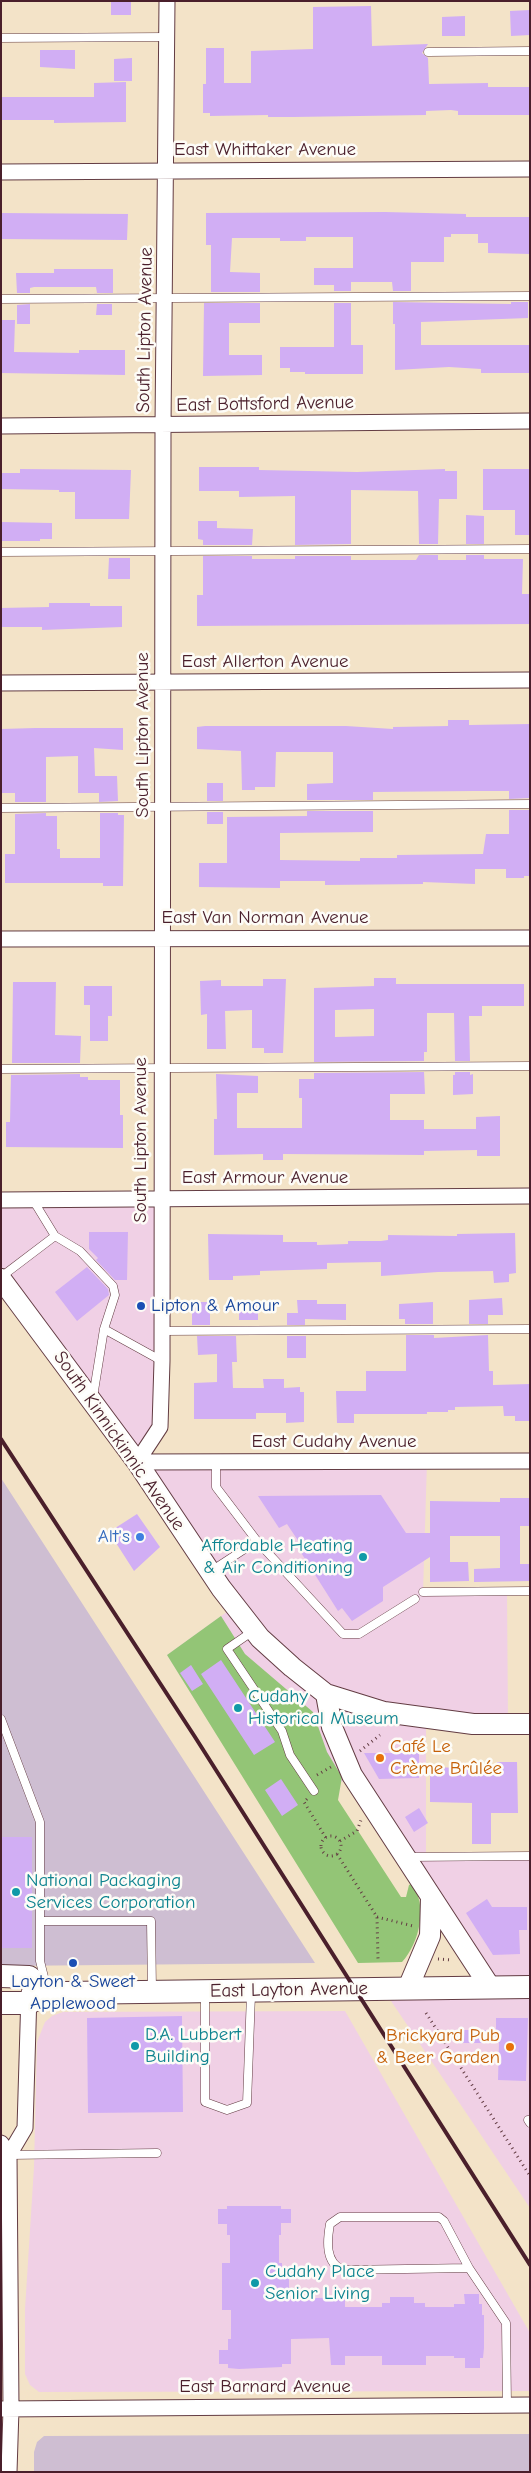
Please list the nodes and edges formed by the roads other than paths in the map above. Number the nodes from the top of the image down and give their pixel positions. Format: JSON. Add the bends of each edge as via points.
{"nodes":[{"id":1,"x":167,"y":1,"type":"edge"},
{"id":2,"x":167,"y":37,"type":"junction"},
{"id":3,"x":1,"y":38,"type":"edge"},
{"id":4,"x":530,"y":51,"type":"edge"},
{"id":5,"x":428,"y":52,"type":"dead end"},
{"id":6,"x":530,"y":169,"type":"edge"},
{"id":7,"x":167,"y":170,"type":"junction"},
{"id":8,"x":1,"y":172,"type":"edge"},
{"id":9,"x":530,"y":296,"type":"edge"},
{"id":10,"x":1,"y":299,"type":"edge"},
{"id":11,"x":165,"y":299,"type":"junction"},
{"id":12,"x":530,"y":421,"type":"edge"},
{"id":13,"x":1,"y":426,"type":"edge"},
{"id":14,"x":163,"y":426,"type":"junction"},
{"id":15,"x":530,"y":549,"type":"edge"},
{"id":16,"x":163,"y":551,"type":"junction"},
{"id":17,"x":1,"y":552,"type":"edge"},
{"id":18,"x":530,"y":680,"type":"edge"},
{"id":19,"x":163,"y":682,"type":"junction"},
{"id":20,"x":1,"y":683,"type":"edge"},
{"id":21,"x":530,"y":804,"type":"edge"},
{"id":22,"x":1,"y":808,"type":"edge"},
{"id":23,"x":162,"y":808,"type":"junction"},
{"id":24,"x":530,"y":938,"type":"edge"},
{"id":25,"x":1,"y":939,"type":"edge"},
{"id":26,"x":161,"y":939,"type":"junction"},
{"id":27,"x":530,"y":1066,"type":"edge"},
{"id":28,"x":1,"y":1069,"type":"edge"},
{"id":29,"x":161,"y":1069,"type":"junction"},
{"id":30,"x":530,"y":1196,"type":"edge"},
{"id":31,"x":161,"y":1199,"type":"junction"},
{"id":32,"x":1,"y":1200,"type":"edge"},
{"id":33,"x":33,"y":1200,"type":"junction"},
{"id":34,"x":55,"y":1236,"type":"junction"},
{"id":35,"x":1,"y":1278,"type":"edge"},
{"id":36,"x":104,"y":1329,"type":"junction"},
{"id":37,"x":530,"y":1329,"type":"edge"},
{"id":38,"x":162,"y":1331,"type":"junction"},
{"id":39,"x":162,"y":1361,"type":"junction"},
{"id":40,"x":92,"y":1401,"type":"junction"},
{"id":41,"x":138,"y":1462,"type":"junction"},
{"id":42,"x":216,"y":1462,"type":"junction"},
{"id":43,"x":530,"y":1462,"type":"edge"},
{"id":44,"x":257,"y":1541,"type":"junction"},
{"id":45,"x":210,"y":1572,"type":"junction"},
{"id":46,"x":530,"y":1591,"type":"edge"},
{"id":47,"x":423,"y":1592,"type":"dead end"},
{"id":48,"x":415,"y":1599,"type":"dead end"},
{"id":49,"x":254,"y":1630,"type":"junction"},
{"id":50,"x":326,"y":1694,"type":"junction"},
{"id":51,"x":1,"y":1719,"type":"edge"},
{"id":52,"x":530,"y":1724,"type":"edge"},
{"id":53,"x":314,"y":1791,"type":"road end"},
{"id":54,"x":530,"y":1856,"type":"edge"},
{"id":55,"x":404,"y":1857,"type":"junction"},
{"id":56,"x":431,"y":1897,"type":"junction"},
{"id":57,"x":40,"y":1921,"type":"junction"},
{"id":58,"x":1,"y":1976,"type":"edge"},
{"id":59,"x":490,"y":1987,"type":"junction"},
{"id":60,"x":530,"y":1987,"type":"edge"},
{"id":61,"x":408,"y":1988,"type":"junction"},
{"id":62,"x":152,"y":1991,"type":"junction"},
{"id":63,"x":205,"y":1991,"type":"junction"},
{"id":64,"x":251,"y":1992,"type":"junction"},
{"id":65,"x":39,"y":1998,"type":"junction"},
{"id":66,"x":1,"y":2003,"type":"edge"},
{"id":67,"x":5,"y":2149,"type":"edge"},
{"id":68,"x":157,"y":2153,"type":"dead end"},
{"id":69,"x":5,"y":2196,"type":"edge"},
{"id":70,"x":469,"y":2268,"type":"junction"},
{"id":71,"x":6,"y":2294,"type":"edge"},
{"id":72,"x":508,"y":2405,"type":"junction"},
{"id":73,"x":530,"y":2405,"type":"edge"},
{"id":74,"x":6,"y":2409,"type":"edge"},
{"id":75,"x":8,"y":2472,"type":"edge"}],
"edges":[{"from":1,"to":2,"type":"street","name":"South Lipton Avenue"},
{"from":2,"to":3,"type":"lane"},
{"from":2,"to":7,"type":"street","name":"South Lipton Avenue"},
{"from":4,"to":5,"type":"lane"},
{"from":6,"to":7,"type":"street","name":"East Whittaker Avenue"},
{"from":7,"to":8,"type":"street","name":"East Whittaker Avenue"},
{"from":7,"to":11,"type":"street","name":"South Lipton Avenue"},
{"from":9,"to":11,"type":"lane"},
{"from":10,"to":11,"type":"lane"},
{"from":11,"to":14,"type":"street","name":"South Lipton Avenue"},
{"from":12,"to":14,"type":"street","name":"East Bottsford Avenue"},
{"from":13,"to":14,"type":"street","name":"East Bottsford Avenue"},
{"from":14,"to":16,"type":"street","name":"South Lipton Avenue"},
{"from":15,"to":16,"type":"lane"},
{"from":16,"to":17,"type":"lane"},
{"from":16,"to":19,"type":"street","name":"South Lipton Avenue"},
{"from":18,"to":19,"type":"street","name":"East Allerton Avenue"},
{"from":19,"to":20,"type":"street","name":"East Allerton Avenue"},
{"from":19,"to":23,"type":"street","name":"South Lipton Avenue"},
{"from":21,"to":23,"type":"lane"},
{"from":22,"to":23,"type":"lane"},
{"from":23,"to":26,"type":"street","name":"South Lipton Avenue"},
{"from":24,"to":26,"type":"street","name":"East Van Norman Avenue"},
{"from":25,"to":26,"type":"street","name":"East Van Norman Avenue"},
{"from":26,"to":29,"type":"street","name":"South Lipton Avenue"},
{"from":27,"to":29,"type":"lane"},
{"from":28,"to":29,"type":"lane"},
{"from":29,"to":31,"type":"street","name":"South Lipton Avenue"},
{"from":30,"to":31,"type":"street","name":"East Armour Avenue"},
{"from":31,"to":33,"type":"street","name":"East Armour Avenue"},
{"from":31,"to":38,"type":"street","name":"South Lipton Avenue"},
{"from":32,"to":33,"type":"street","name":"East Armour Avenue"},
{"from":33,"to":34,"type":"lane"},
{"from":34,"to":35,"type":"lane"},
{"from":34,"to":36,"type":"lane","via":[[80,1250],[113,1286],[115,1295]]},
{"from":35,"to":40,"type":"street","name":"South Kinnickinnic Avenue"},
{"from":36,"to":39,"type":"lane"},
{"from":36,"to":40,"type":"lane"},
{"from":37,"to":38,"type":"lane"},
{"from":38,"to":39,"type":"street","name":"South Lipton Avenue"},
{"from":39,"to":41,"type":"street","name":"South Lipton Avenue","via":[[160,1428]]},
{"from":40,"to":41,"type":"street","name":"South Kinnickinnic Avenue"},
{"from":41,"to":42,"type":"street","name":"East Cudahy Avenue"},
{"from":41,"to":45,"type":"street","name":"South Kinnickinnic Avenue"},
{"from":42,"to":43,"type":"street","name":"East Cudahy Avenue"},
{"from":42,"to":44,"type":"lane","via":[[216,1487]]},
{"from":44,"to":45,"type":"lane"},
{"from":44,"to":48,"type":"lane","via":[[343,1634],[359,1634]]},
{"from":45,"to":49,"type":"street","name":"South Kinnickinnic Avenue"},
{"from":46,"to":47,"type":"lane"},
{"from":49,"to":50,"type":"street","name":"South Kinnickinnic Avenue"},
{"from":49,"to":53,"type":"lane","via":[[227,1649],[282,1731],[290,1755]]},
{"from":50,"to":52,"type":"street","via":[[384,1712],[439,1721]]},
{"from":50,"to":55,"type":"street","via":[[332,1727],[344,1760]]},
{"from":51,"to":57,"type":"lane","via":[[40,1822]]},
{"from":54,"to":55,"type":"lane"},
{"from":55,"to":56,"type":"street"},
{"from":56,"to":59,"type":"street"},
{"from":56,"to":61,"type":"street","via":[[430,1936]]},
{"from":57,"to":62,"type":"lane","via":[[151,1921]]},
{"from":57,"to":65,"type":"lane"},
{"from":58,"to":65,"type":"main road","via":[[29,1976]]},
{"from":59,"to":60,"type":"main road","name":"East Layton Avenue"},
{"from":59,"to":61,"type":"main road","name":"East Layton Avenue"},
{"from":61,"to":64,"type":"main road","name":"East Layton Avenue"},
{"from":62,"to":63,"type":"main road","name":"East Layton Avenue"},
{"from":62,"to":65,"type":"main road","name":"East Layton Avenue"},
{"from":63,"to":64,"type":"main road","name":"East Layton Avenue"},
{"from":63,"to":64,"type":"lane","via":[[205,2102],[227,2110],[247,2103]]},
{"from":65,"to":66,"type":"main road","name":"East Layton Avenue"},
{"from":65,"to":67,"type":"street","via":[[25,2128]]},
{"from":67,"to":68,"type":"lane"},
{"from":67,"to":69,"type":"street"},
{"from":69,"to":71,"type":"street"},
{"from":70,"to":70,"type":"lane","via":[[344,2270],[336,2267],[329,2255],[330,2224],[340,2217],[440,2217]]},
{"from":70,"to":72,"type":"lane","via":[[506,2323]]},
{"from":71,"to":74,"type":"street"},
{"from":72,"to":73,"type":"street","name":"East Barnard Avenue"},
{"from":72,"to":74,"type":"street","name":"East Barnard Avenue"},
{"from":74,"to":75,"type":"street"}]}
